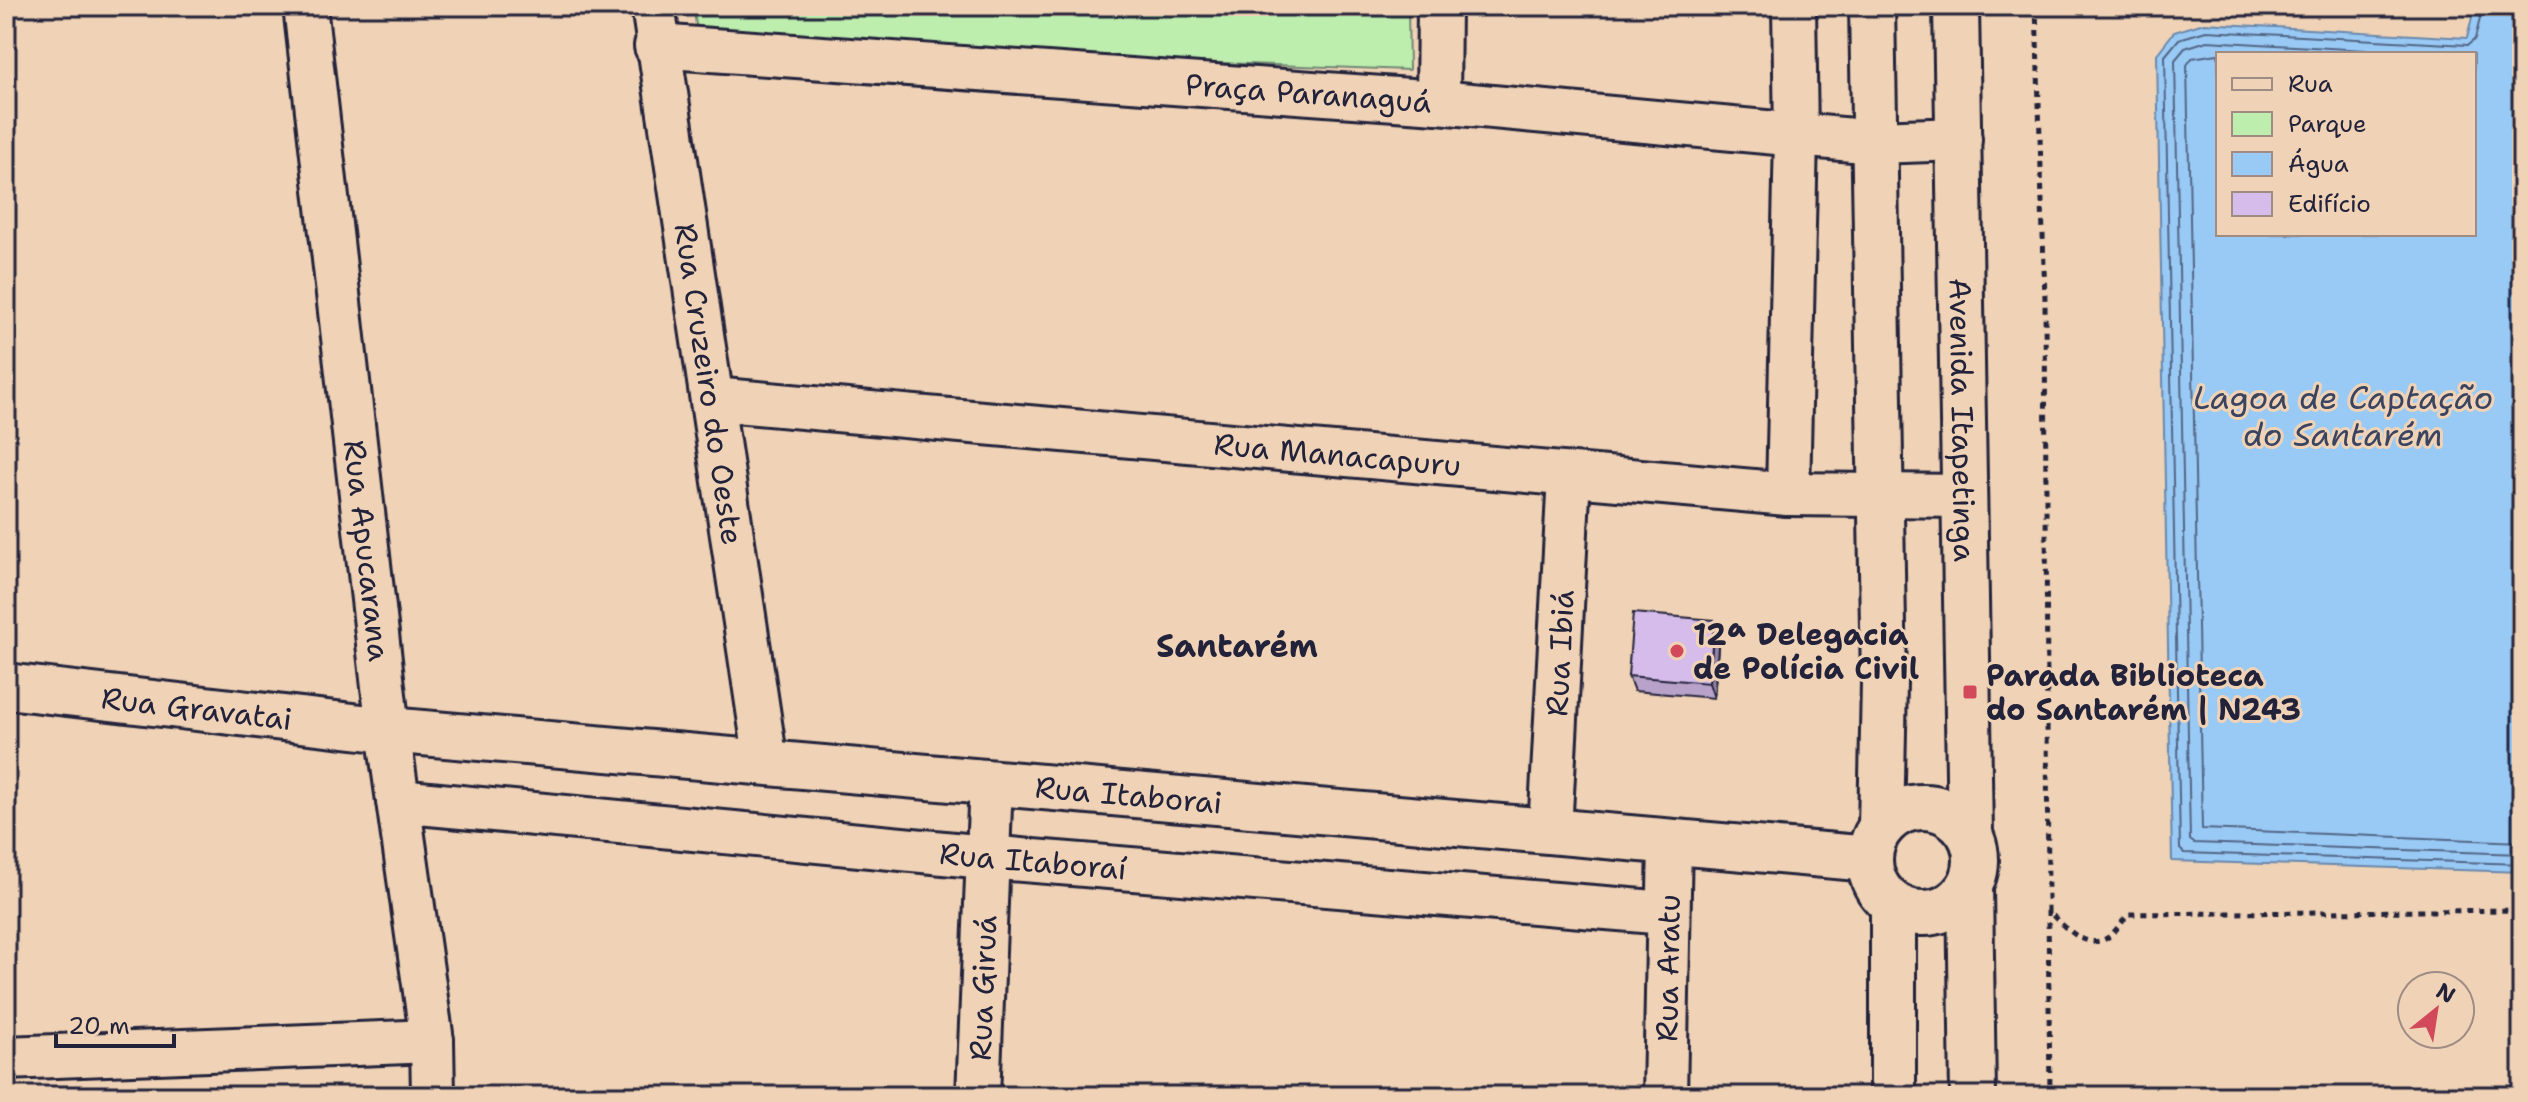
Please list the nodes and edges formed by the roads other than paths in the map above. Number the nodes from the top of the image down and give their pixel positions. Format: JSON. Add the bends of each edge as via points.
{"nodes":[{"id":1,"x":305,"y":6,"type":"edge"},
{"id":2,"x":1439,"y":6,"type":"edge"},
{"id":3,"x":1794,"y":6,"type":"edge"},
{"id":4,"x":1872,"y":6,"type":"edge"},
{"id":5,"x":1956,"y":6,"type":"edge"},
{"id":6,"x":654,"y":26,"type":"edge"},
{"id":7,"x":1438,"y":102,"type":"junction"},
{"id":8,"x":1796,"y":136,"type":"junction"},
{"id":9,"x":1960,"y":139,"type":"junction"},
{"id":10,"x":1875,"y":142,"type":"junction"},
{"id":11,"x":712,"y":399,"type":"junction"},
{"id":12,"x":1569,"y":476,"type":"junction"},
{"id":13,"x":1788,"y":494,"type":"junction"},
{"id":14,"x":1965,"y":496,"type":"junction"},
{"id":15,"x":1881,"y":497,"type":"junction"},
{"id":16,"x":6,"y":686,"type":"edge"},
{"id":17,"x":388,"y":730,"type":"junction"},
{"id":18,"x":766,"y":763,"type":"junction"},
{"id":19,"x":991,"y":782,"type":"junction"},
{"id":20,"x":398,"y":801,"type":"junction"},
{"id":21,"x":1550,"y":831,"type":"junction"},
{"id":22,"x":1970,"y":835,"type":"junction"},
{"id":23,"x":1670,"y":841,"type":"junction"},
{"id":24,"x":1876,"y":843,"type":"junction"},
{"id":25,"x":986,"y":857,"type":"junction"},
{"id":26,"x":1970,"y":886,"type":"junction"},
{"id":27,"x":1893,"y":904,"type":"junction"},
{"id":28,"x":1667,"y":913,"type":"junction"},
{"id":29,"x":432,"y":1041,"type":"junction"},
{"id":30,"x":6,"y":1058,"type":"edge"},
{"id":31,"x":433,"y":1096,"type":"edge"},
{"id":32,"x":978,"y":1096,"type":"edge"},
{"id":33,"x":1665,"y":1096,"type":"edge"},
{"id":34,"x":1893,"y":1096,"type":"edge"},
{"id":35,"x":1973,"y":1096,"type":"edge"}],
"edges":[{"from":1,"to":17,"type":"street","name":"Rua Apucarana"},
{"from":2,"to":7,"type":"street"},
{"from":3,"to":8,"type":"street"},
{"from":4,"to":10,"type":"main road"},
{"from":5,"to":9,"type":"main road","name":"Avenida Itapetinga"},
{"from":6,"to":7,"type":"street","name":"Praça Paranaguá"},
{"from":6,"to":11,"type":"street","name":"Rua Cruzeiro do Oeste"},
{"from":7,"to":8,"type":"street","name":"Praça Paranaguá"},
{"from":8,"to":10,"type":"street","name":"Praça Paranaguá"},
{"from":8,"to":13,"type":"street"},
{"from":9,"to":10,"type":"street","name":"Praça Paranaguá"},
{"from":9,"to":14,"type":"main road","name":"Avenida Itapetinga"},
{"from":10,"to":15,"type":"main road"},
{"from":11,"to":12,"type":"street","name":"Rua Manacapuru"},
{"from":11,"to":18,"type":"street","name":"Rua Cruzeiro do Oeste"},
{"from":12,"to":13,"type":"street","name":"Rua Manacapuru"},
{"from":12,"to":21,"type":"street","name":"Rua Ibiá"},
{"from":13,"to":15,"type":"street","name":"Rua Manacapuru"},
{"from":14,"to":15,"type":"street","name":"Rua Manacapuru"},
{"from":14,"to":22,"type":"main road","name":"Avenida Itapetinga"},
{"from":15,"to":24,"type":"main road","via":[[1885,729]]},
{"from":16,"to":17,"type":"main road","name":"Rua Gravatai"},
{"from":17,"to":18,"type":"main road","name":"Rua Itaborai"},
{"from":17,"to":20,"type":"street","name":"Rua Apucarana"},
{"from":18,"to":19,"type":"main road","name":"Rua Itaborai"},
{"from":19,"to":21,"type":"main road","name":"Rua Itaborai"},
{"from":19,"to":25,"type":"street","name":"Rua Giruá"},
{"from":20,"to":25,"type":"street","name":"Rua Itaboraí"},
{"from":20,"to":29,"type":"street","name":"Rua Apucarana"},
{"from":21,"to":23,"type":"main road","name":"Rua Itaborai"},
{"from":22,"to":24,"type":"main road","via":[[1945,811],[1910,808],[1894,815]]},
{"from":22,"to":26,"type":"main road","via":[[1976,852]]},
{"from":23,"to":24,"type":"main road","name":"Rua Itaborai"},
{"from":23,"to":28,"type":"street","name":"Rua Aratu"},
{"from":24,"to":27,"type":"main road","via":[[1872,876]]},
{"from":25,"to":28,"type":"street","name":"Rua Itaboraí"},
{"from":25,"to":32,"type":"street","name":"Rua Giruá"},
{"from":26,"to":27,"type":"main road","via":[[1959,900],[1927,914]]},
{"from":26,"to":35,"type":"main road"},
{"from":27,"to":34,"type":"main road"},
{"from":28,"to":33,"type":"street","name":"Rua Aratu"},
{"from":29,"to":30,"type":"street"},
{"from":29,"to":31,"type":"street","name":"Rua Apucarana"}]}
